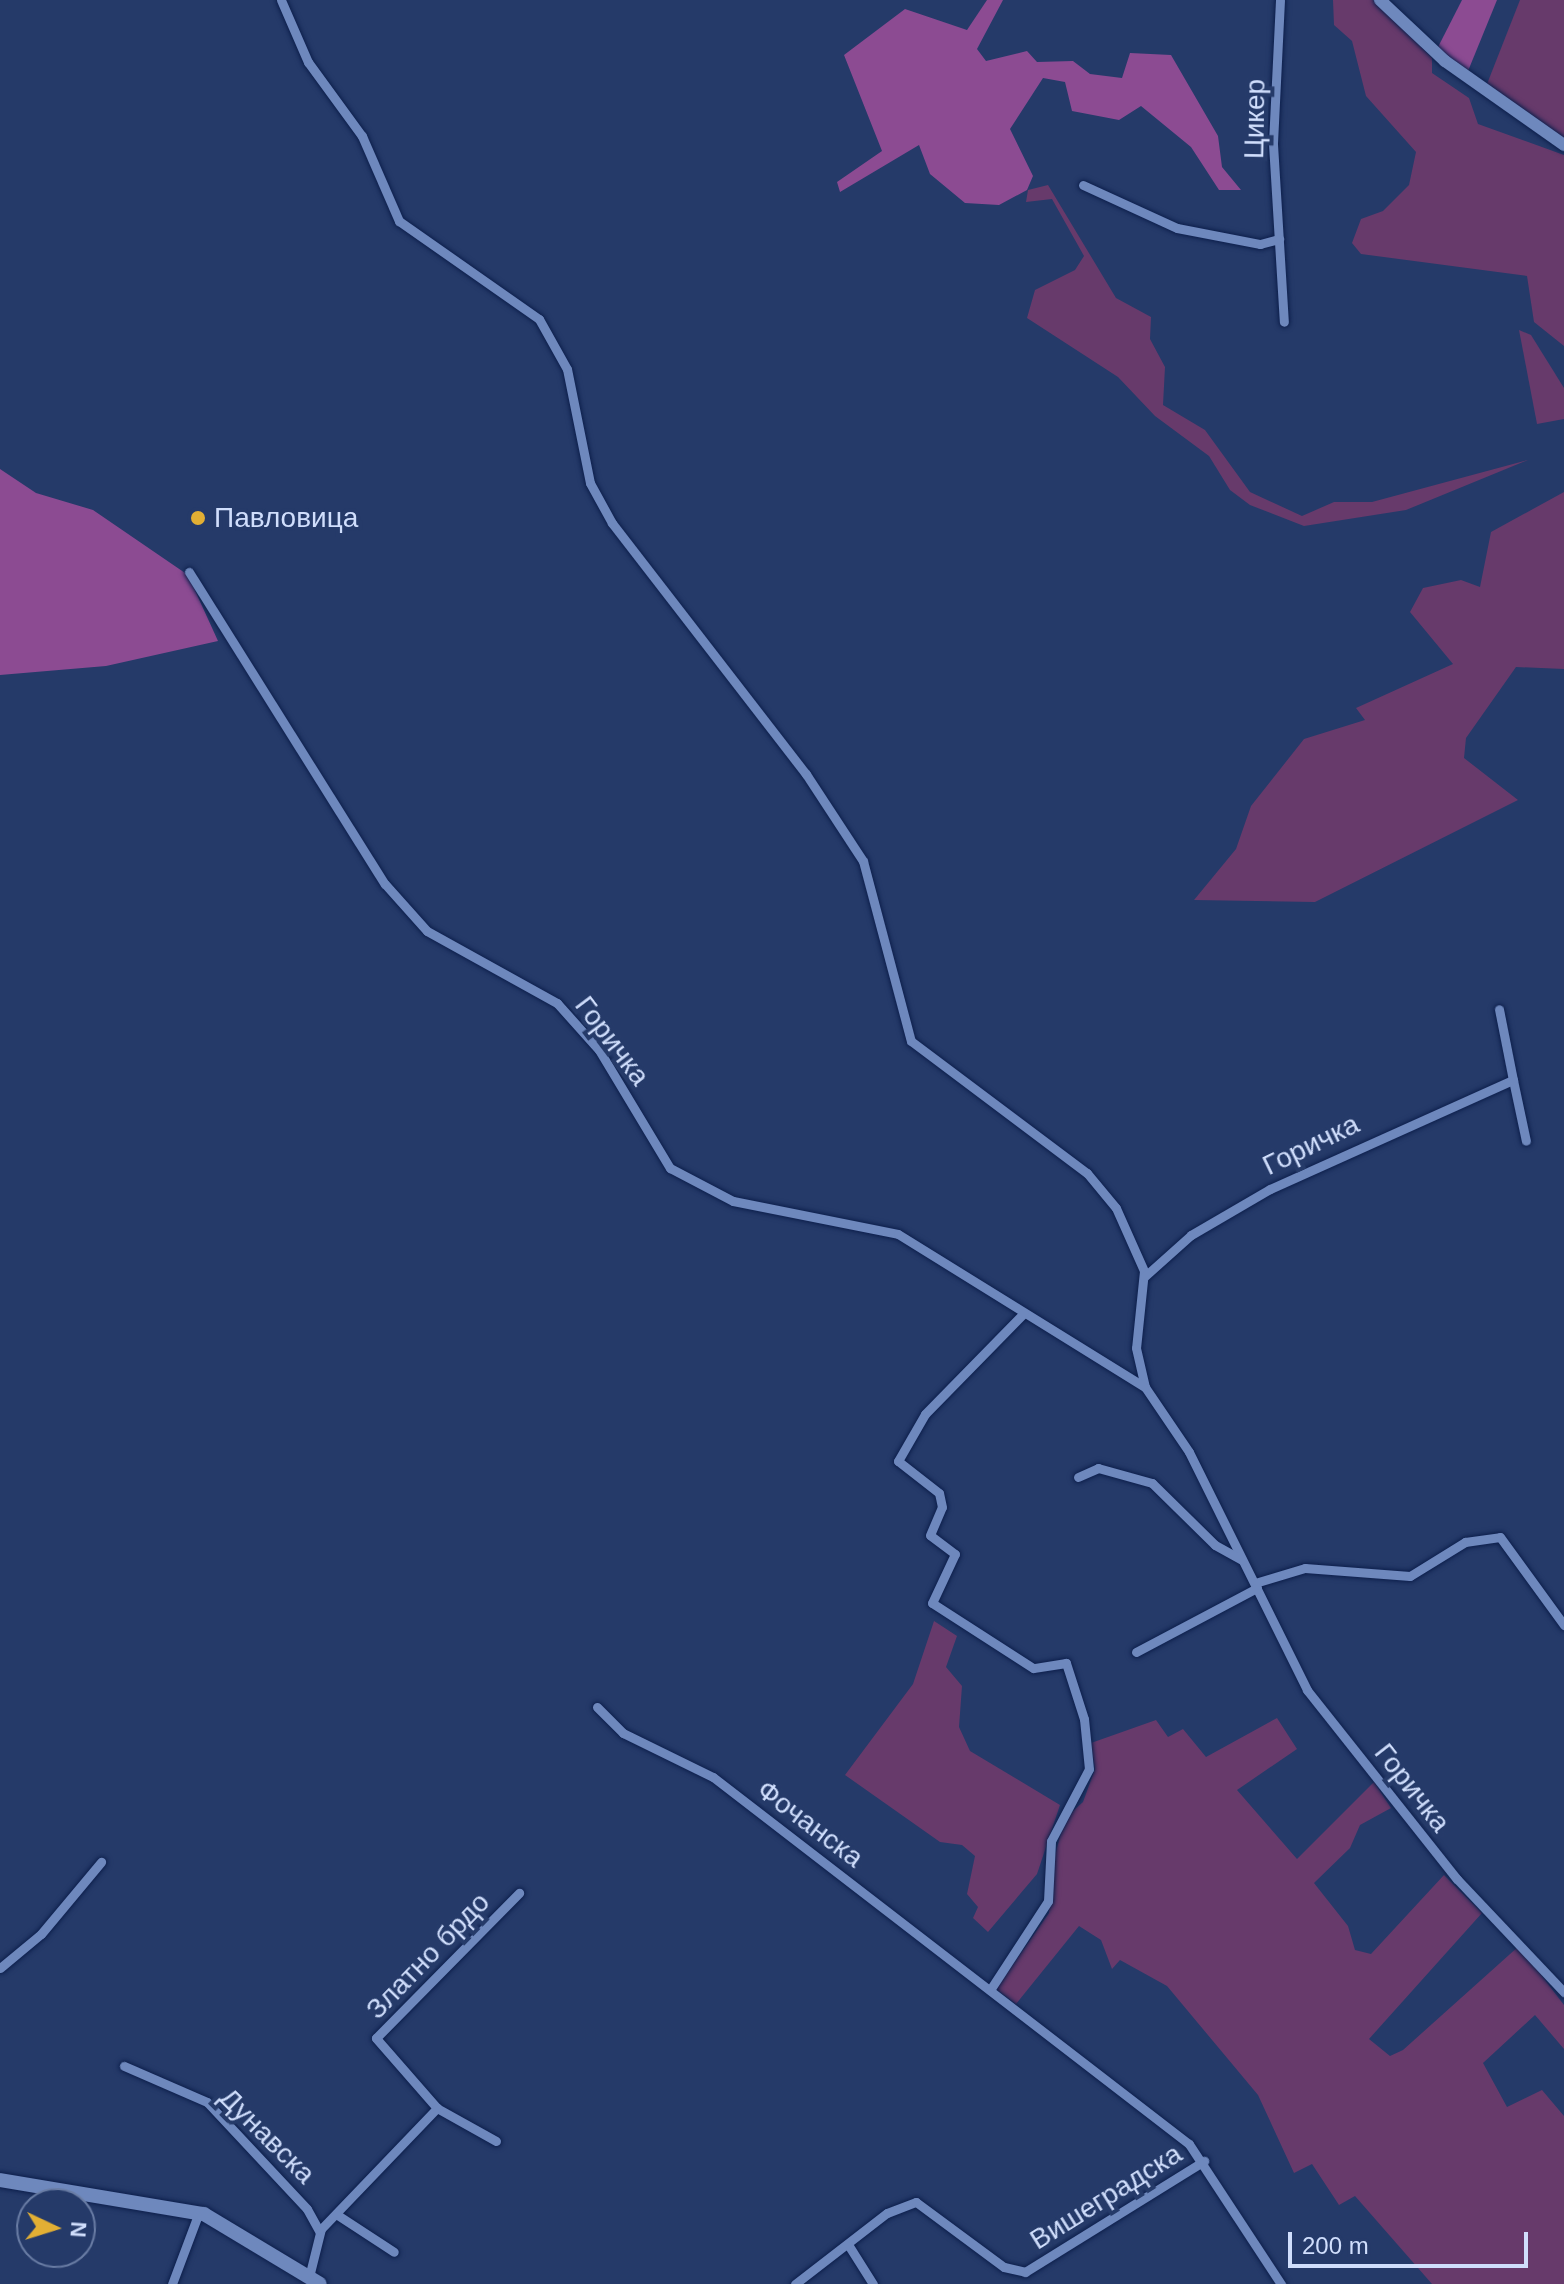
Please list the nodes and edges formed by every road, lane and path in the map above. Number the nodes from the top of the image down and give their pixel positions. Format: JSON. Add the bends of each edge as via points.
{"nodes":[{"id":1,"x":281,"y":0,"type":"edge"},
{"id":2,"x":1280,"y":0,"type":"edge"},
{"id":3,"x":1380,"y":0,"type":"edge"},
{"id":4,"x":1564,"y":145,"type":"edge"},
{"id":5,"x":1083,"y":185,"type":"dead end"},
{"id":6,"x":1279,"y":239,"type":"junction"},
{"id":7,"x":1284,"y":322,"type":"dead end"},
{"id":8,"x":189,"y":572,"type":"dead end"},
{"id":9,"x":1499,"y":1009,"type":"dead end"},
{"id":10,"x":1513,"y":1080,"type":"junction"},
{"id":11,"x":1526,"y":1141,"type":"dead end"},
{"id":12,"x":1144,"y":1277,"type":"junction"},
{"id":13,"x":1024,"y":1313,"type":"junction"},
{"id":14,"x":1145,"y":1387,"type":"junction"},
{"id":15,"x":1078,"y":1477,"type":"dead end"},
{"id":16,"x":1242,"y":1560,"type":"junction"},
{"id":17,"x":1256,"y":1585,"type":"junction"},
{"id":18,"x":1564,"y":1625,"type":"edge"},
{"id":19,"x":1136,"y":1652,"type":"dead end"},
{"id":20,"x":597,"y":1707,"type":"dead end"},
{"id":21,"x":101,"y":1862,"type":"dead end"},
{"id":22,"x":519,"y":1893,"type":"dead end"},
{"id":23,"x":0,"y":1968,"type":"edge"},
{"id":24,"x":990,"y":1990,"type":"junction"},
{"id":25,"x":1564,"y":1992,"type":"edge"},
{"id":26,"x":124,"y":2066,"type":"dead end"},
{"id":27,"x":437,"y":2108,"type":"junction"},
{"id":28,"x":496,"y":2141,"type":"dead end"},
{"id":29,"x":1204,"y":2161,"type":"junction"},
{"id":30,"x":0,"y":2180,"type":"edge"},
{"id":31,"x":199,"y":2212,"type":"junction"},
{"id":32,"x":336,"y":2214,"type":"junction"},
{"id":33,"x":320,"y":2232,"type":"junction"},
{"id":34,"x":849,"y":2246,"type":"junction"},
{"id":35,"x":394,"y":2252,"type":"dead end"},
{"id":36,"x":314,"y":2280,"type":"edge"},
{"id":37,"x":172,"y":2284,"type":"edge"},
{"id":38,"x":795,"y":2284,"type":"edge"},
{"id":39,"x":873,"y":2284,"type":"edge"},
{"id":40,"x":1281,"y":2284,"type":"edge"}],
"edges":[{"from":1,"to":12,"type":"street","name":"Горичка","via":[[308,62],[362,136],[399,221],[539,319],[567,369],[590,483],[612,523],[806,774],[863,861],[911,1041],[1097,1183],[1125,1224]]},
{"from":2,"to":6,"type":"street","name":"Цикер","via":[[1273,144]]},
{"from":3,"to":4,"type":"street","via":[[1445,61]]},
{"from":5,"to":6,"type":"street","via":[[1167,225],[1260,244]]},
{"from":6,"to":7,"type":"street","name":"Цикер"},
{"from":8,"to":13,"type":"street","name":"Горичка","via":[[365,859],[427,931],[557,1003],[599,1050],[670,1168],[707,1192],[898,1234]]},
{"from":9,"to":10,"type":"street"},
{"from":10,"to":11,"type":"street"},
{"from":10,"to":12,"type":"street","name":"Горичка","via":[[1270,1189],[1191,1235]]},
{"from":12,"to":14,"type":"street","name":"Горичка","via":[[1136,1348]]},
{"from":13,"to":14,"type":"street","name":"Горичка"},
{"from":13,"to":24,"type":"street","via":[[925,1414],[898,1461],[939,1493],[942,1507],[930,1535],[955,1554],[932,1603],[1033,1668],[1066,1663],[1084,1719],[1089,1769],[1051,1841],[1048,1901]]},
{"from":14,"to":16,"type":"street","name":"Горичка","via":[[1189,1452]]},
{"from":15,"to":16,"type":"street","name":"Горичка","via":[[1098,1468],[1152,1483],[1215,1545]]},
{"from":16,"to":17,"type":"street","name":"Горичка"},
{"from":17,"to":18,"type":"street","via":[[1305,1568],[1410,1576],[1465,1542],[1508,1539]]},
{"from":17,"to":19,"type":"street"},
{"from":17,"to":25,"type":"street","name":"Горичка","via":[[1307,1690],[1457,1879]]},
{"from":20,"to":24,"type":"street","name":"Фочанска","via":[[623,1733],[713,1777]]},
{"from":21,"to":23,"type":"street","via":[[41,1934]]},
{"from":22,"to":27,"type":"street","name":"Златно брдо","via":[[376,2038]]},
{"from":24,"to":29,"type":"street","name":"Фочанска"},
{"from":26,"to":33,"type":"street","name":"Дунавска","via":[[207,2102],[307,2209]]},
{"from":27,"to":28,"type":"street","name":"Златно брдо"},
{"from":27,"to":32,"type":"street"},
{"from":29,"to":34,"type":"street","name":"Вишеградска","via":[[1025,2272],[1004,2267],[916,2202],[887,2213]]},
{"from":29,"to":40,"type":"street","name":"Фочанска"},
{"from":30,"to":31,"type":"main road"},
{"from":31,"to":36,"type":"main road"},
{"from":31,"to":37,"type":"street"},
{"from":32,"to":33,"type":"street"},
{"from":32,"to":35,"type":"street"},
{"from":33,"to":36,"type":"street"},
{"from":34,"to":38,"type":"street","name":"Вишеградска"},
{"from":34,"to":39,"type":"street"}]}
